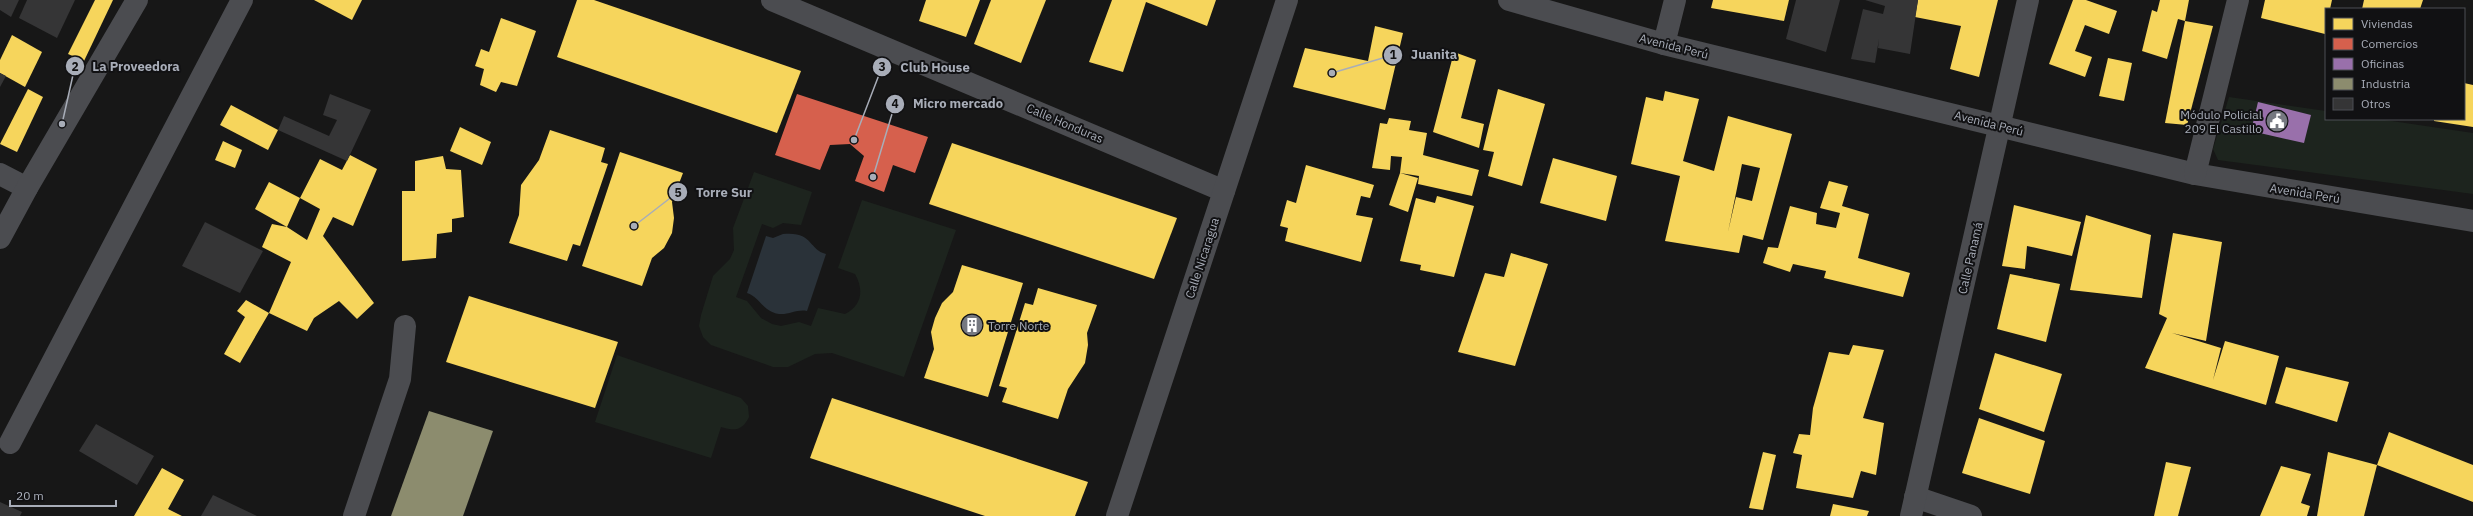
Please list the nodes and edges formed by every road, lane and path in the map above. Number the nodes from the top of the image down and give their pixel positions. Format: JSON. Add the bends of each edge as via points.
{"nodes":[{"id":1,"x":137,"y":0,"type":"edge"},
{"id":2,"x":242,"y":0,"type":"edge"},
{"id":3,"x":772,"y":0,"type":"edge"},
{"id":4,"x":1288,"y":0,"type":"edge"},
{"id":5,"x":1509,"y":0,"type":"edge"},
{"id":6,"x":1675,"y":0,"type":"edge"},
{"id":7,"x":2028,"y":0,"type":"edge"},
{"id":8,"x":2238,"y":0,"type":"edge"},
{"id":9,"x":1664,"y":44,"type":"junction"},
{"id":10,"x":2000,"y":125,"type":"junction"},
{"id":11,"x":0,"y":174,"type":"edge"},
{"id":12,"x":2195,"y":174,"type":"junction"},
{"id":13,"x":26,"y":188,"type":"junction"},
{"id":14,"x":1224,"y":191,"type":"junction"},
{"id":15,"x":2473,"y":221,"type":"edge"},
{"id":16,"x":0,"y":238,"type":"edge"},
{"id":17,"x":405,"y":326,"type":"dead end"},
{"id":18,"x":10,"y":443,"type":"dead end"},
{"id":19,"x":1913,"y":506,"type":"edge"},
{"id":20,"x":354,"y":516,"type":"edge"},
{"id":21,"x":1117,"y":516,"type":"edge"},
{"id":22,"x":1971,"y":516,"type":"edge"}],
"edges":[{"from":1,"to":13,"type":"street"},
{"from":2,"to":18,"type":"street"},
{"from":3,"to":14,"type":"street","name":"Calle Honduras"},
{"from":4,"to":14,"type":"street","name":"Calle Nicaragua"},
{"from":5,"to":9,"type":"street","name":"Avenida Perú"},
{"from":6,"to":9,"type":"street"},
{"from":7,"to":10,"type":"street","name":"Calle Panamá"},
{"from":8,"to":12,"type":"street"},
{"from":9,"to":10,"type":"street","name":"Avenida Perú"},
{"from":10,"to":12,"type":"street","name":"Avenida Perú"},
{"from":10,"to":19,"type":"street","name":"Calle Panamá"},
{"from":11,"to":13,"type":"street"},
{"from":12,"to":15,"type":"street","name":"Avenida Perú"},
{"from":13,"to":16,"type":"street"},
{"from":14,"to":21,"type":"street","name":"Calle Nicaragua","via":[[1122,481]]},
{"from":17,"to":20,"type":"street","via":[[400,379]]},
{"from":19,"to":22,"type":"street"}]}
